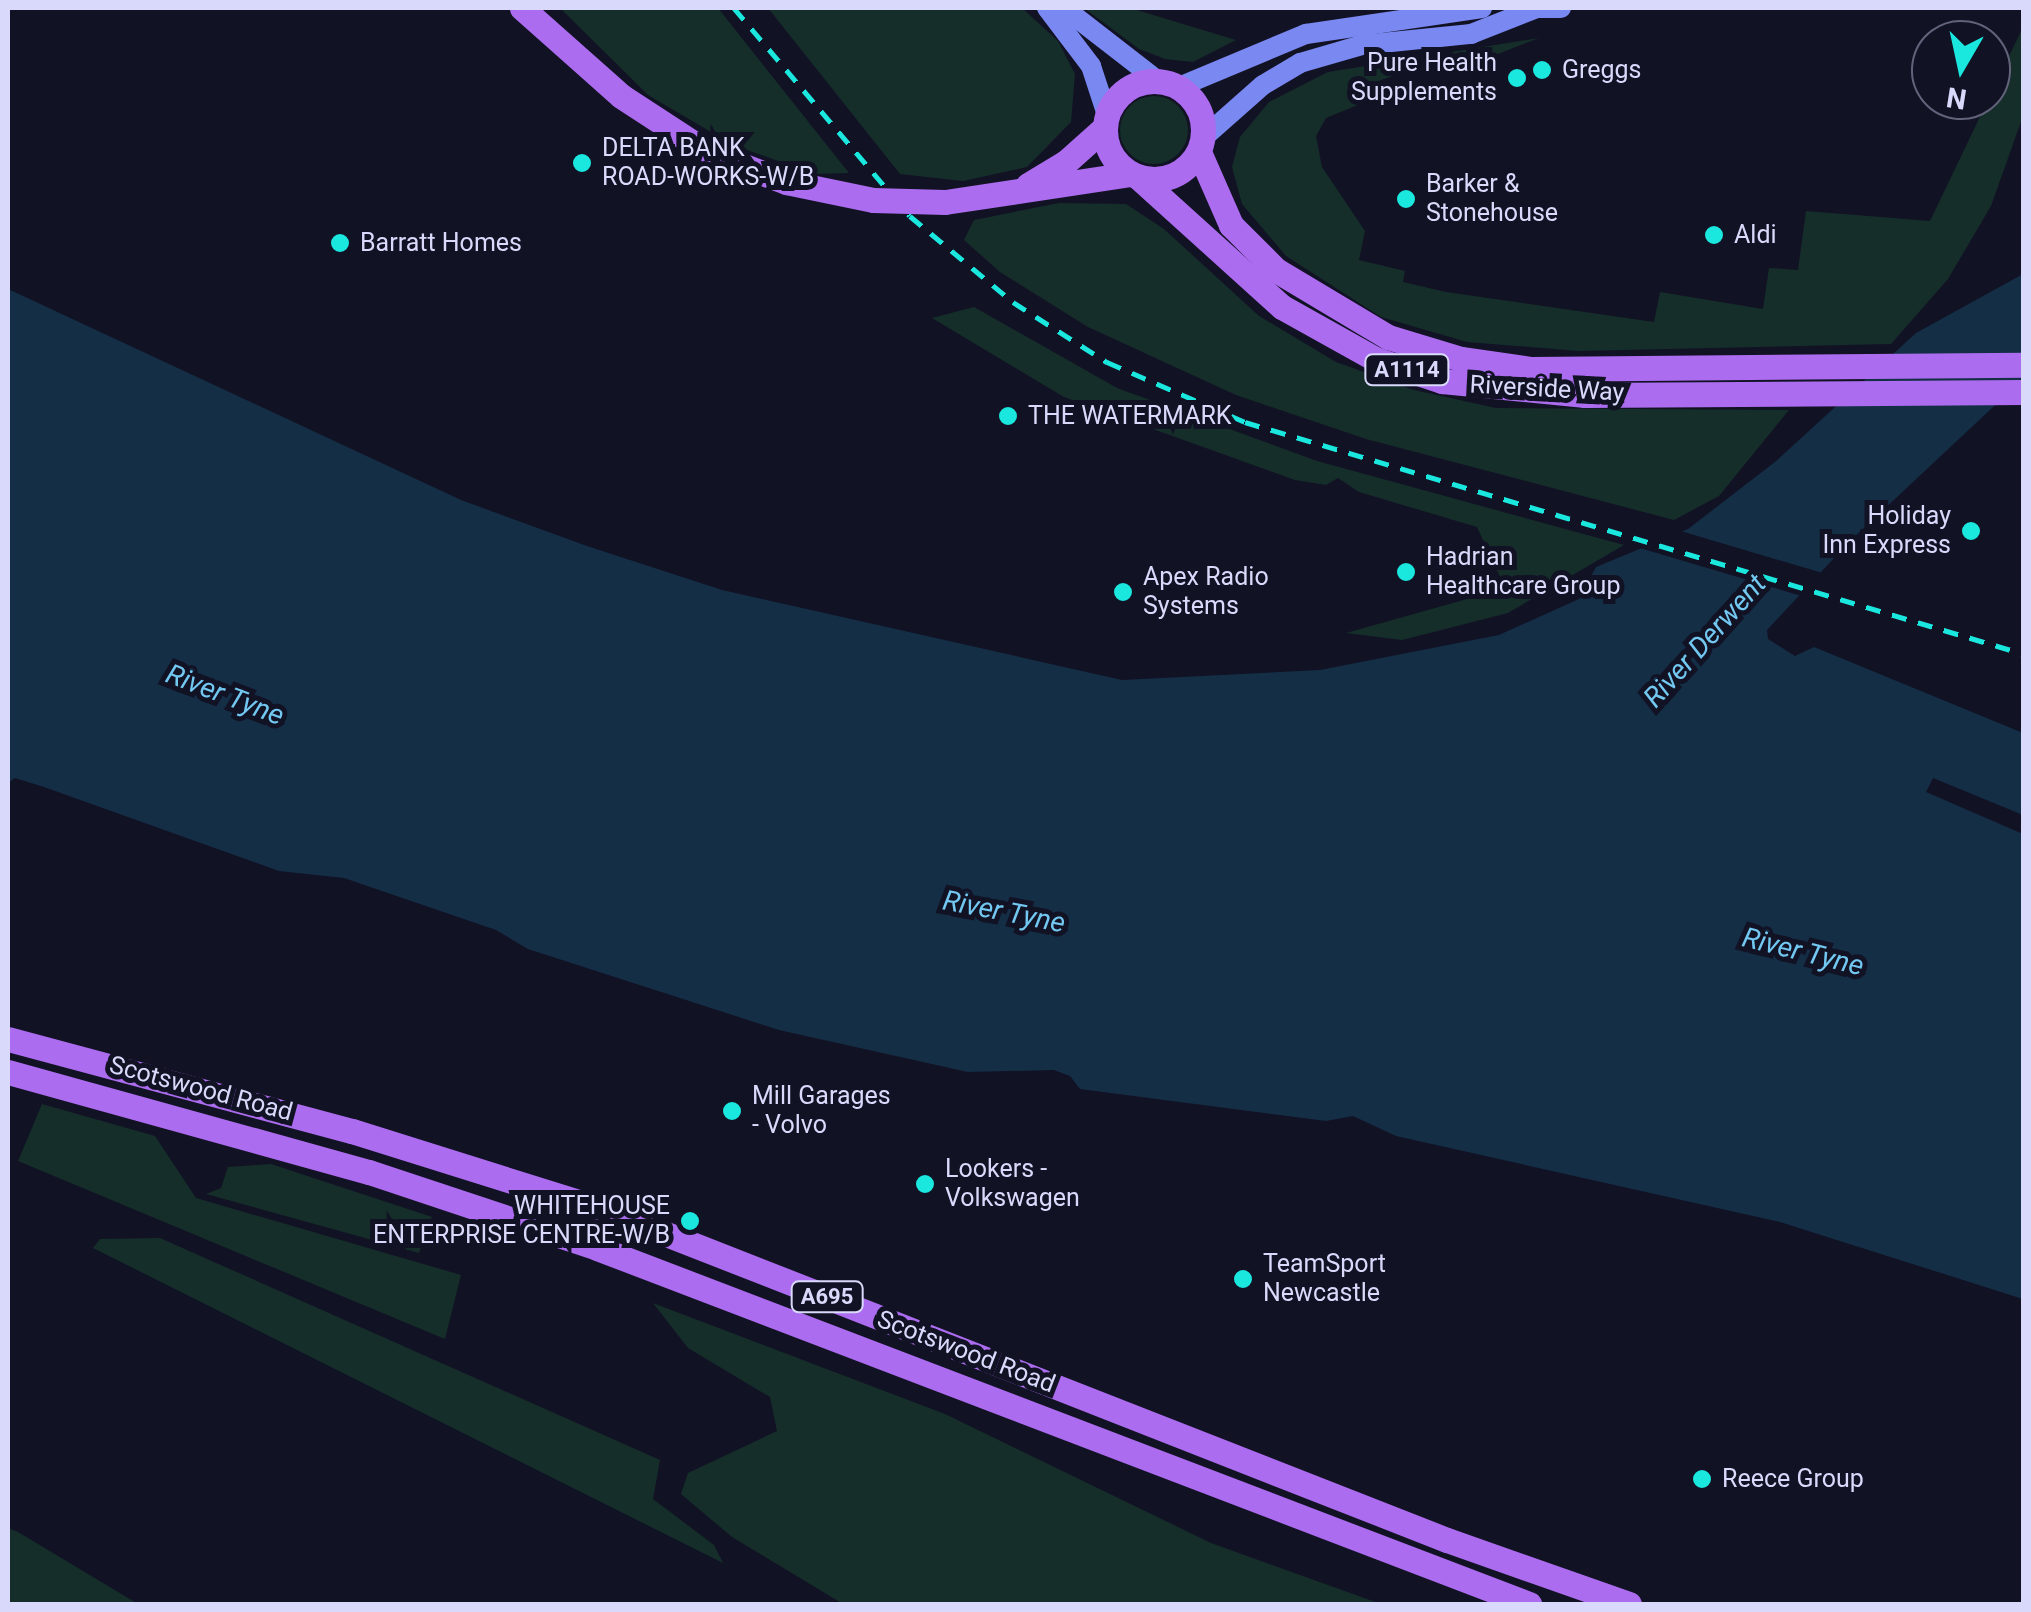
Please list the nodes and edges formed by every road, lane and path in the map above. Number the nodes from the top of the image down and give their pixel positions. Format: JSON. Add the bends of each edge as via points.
{"nodes":[{"id":1,"x":522,"y":8,"type":"edge"},
{"id":2,"x":1048,"y":8,"type":"edge"},
{"id":3,"x":1064,"y":8,"type":"edge"},
{"id":4,"x":1482,"y":8,"type":"edge"},
{"id":5,"x":1536,"y":8,"type":"edge"},
{"id":6,"x":1561,"y":8,"type":"edge"},
{"id":7,"x":1168,"y":84,"type":"junction"},
{"id":8,"x":1106,"y":122,"type":"junction"},
{"id":9,"x":1201,"y":145,"type":"junction"},
{"id":10,"x":1135,"y":176,"type":"junction"},
{"id":11,"x":1010,"y":194,"type":"junction"},
{"id":12,"x":2024,"y":365,"type":"edge"},
{"id":13,"x":1738,"y":380,"type":"junction"},
{"id":14,"x":2024,"y":392,"type":"edge"},
{"id":15,"x":8,"y":1039,"type":"edge"},
{"id":16,"x":8,"y":1072,"type":"edge"},
{"id":17,"x":1529,"y":1604,"type":"edge"},
{"id":18,"x":1630,"y":1604,"type":"edge"}],
"edges":[{"from":1,"to":11,"type":"main road","bridge":true,"via":[[622,96],[707,152],[786,182],[873,200],[945,202]]},
{"from":2,"to":8,"type":"street","via":[[1092,66]]},
{"from":3,"to":7,"type":"street"},
{"from":4,"to":7,"type":"street","via":[[1306,34]]},
{"from":5,"to":6,"type":"street"},
{"from":5,"to":9,"type":"street","via":[[1472,34],[1362,45],[1300,63],[1263,85]]},
{"from":7,"to":8,"type":"main road","via":[[1121,93]]},
{"from":7,"to":9,"type":"main road","via":[[1199,109]]},
{"from":8,"to":10,"type":"main road","via":[[1111,155]]},
{"from":8,"to":11,"type":"main road","via":[[1054,171]]},
{"from":9,"to":10,"type":"main road","via":[[1167,178]]},
{"from":9,"to":13,"type":"main road","name":"Riverside Way","number":"A1114","via":[[1231,225],[1276,270],[1388,337],[1460,359],[1531,369]]},
{"from":10,"to":11,"type":"main road"},
{"from":10,"to":13,"type":"main road","name":"Riverside Way","number":"A1114","via":[[1282,307],[1392,365],[1514,392]]},
{"from":12,"to":13,"type":"main road","name":"Riverside Way","number":"A1114"},
{"from":13,"to":14,"type":"main road","name":"Riverside Way","number":"A1114"},
{"from":15,"to":18,"type":"main road","name":"Scotswood Road","number":"A695","via":[[337,1127],[594,1207],[1447,1540]]},
{"from":16,"to":17,"type":"main road","name":"Scotswood Road","number":"A695","via":[[369,1172],[597,1248]]}]}
